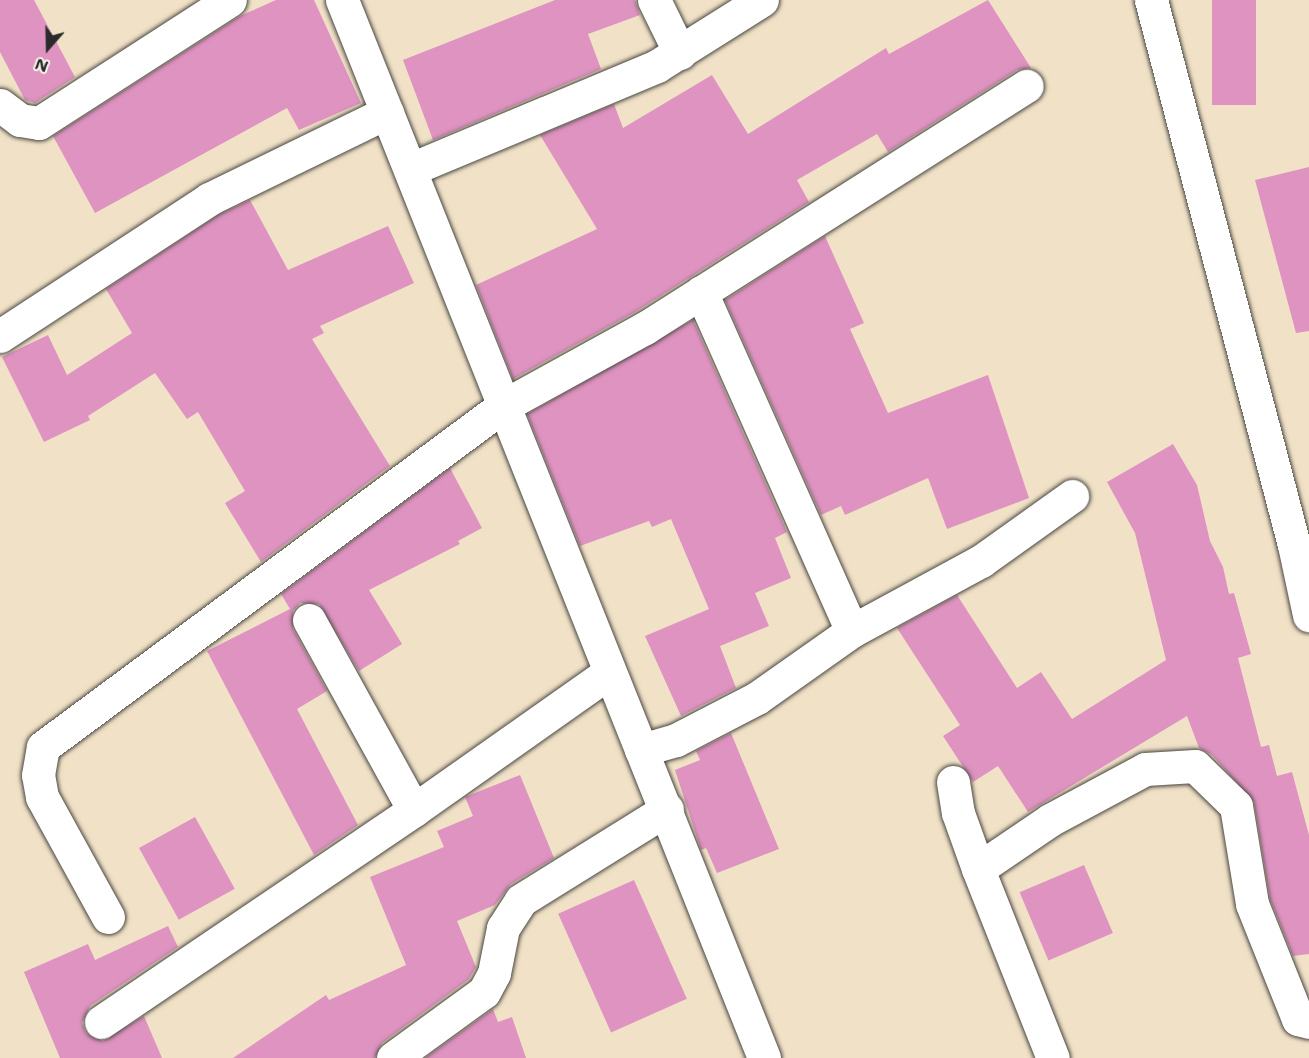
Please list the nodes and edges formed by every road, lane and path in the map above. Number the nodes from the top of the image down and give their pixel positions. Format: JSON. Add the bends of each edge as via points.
{"nodes":[{"id":1,"x":230,"y":0,"type":"edge"},
{"id":2,"x":342,"y":0,"type":"edge"},
{"id":3,"x":654,"y":0,"type":"edge"},
{"id":4,"x":762,"y":0,"type":"edge"},
{"id":5,"x":1151,"y":0,"type":"edge"},
{"id":6,"x":680,"y":53,"type":"junction"},
{"id":7,"x":1027,"y":86,"type":"dead end"},
{"id":8,"x":0,"y":105,"type":"edge"},
{"id":9,"x":387,"y":112,"type":"junction"},
{"id":10,"x":411,"y":169,"type":"junction"},
{"id":11,"x":701,"y":292,"type":"junction"},
{"id":12,"x":0,"y":336,"type":"edge"},
{"id":13,"x":503,"y":406,"type":"junction"},
{"id":14,"x":1072,"y":495,"type":"dead end"},
{"id":15,"x":1309,"y":615,"type":"edge"},
{"id":16,"x":309,"y":620,"type":"dead end"},
{"id":17,"x":852,"y":632,"type":"junction"},
{"id":18,"x":608,"y":673,"type":"junction"},
{"id":19,"x":641,"y":750,"type":"junction"},
{"id":20,"x":953,"y":782,"type":"dead end"},
{"id":21,"x":668,"y":809,"type":"junction"},
{"id":22,"x":414,"y":810,"type":"junction"},
{"id":23,"x":978,"y":869,"type":"junction"},
{"id":24,"x":108,"y":917,"type":"dead end"},
{"id":25,"x":101,"y":1022,"type":"dead end"},
{"id":26,"x":1309,"y":1022,"type":"edge"},
{"id":27,"x":393,"y":1058,"type":"edge"},
{"id":28,"x":764,"y":1058,"type":"edge"},
{"id":29,"x":1053,"y":1058,"type":"edge"}],
"edges":[{"from":1,"to":8,"type":"street","via":[[39,123],[20,120]]},
{"from":2,"to":9,"type":"street"},
{"from":3,"to":6,"type":"street"},
{"from":4,"to":6,"type":"street"},
{"from":5,"to":15,"type":"street","via":[[1292,535]]},
{"from":6,"to":10,"type":"street"},
{"from":7,"to":11,"type":"street"},
{"from":9,"to":10,"type":"street"},
{"from":9,"to":12,"type":"street","via":[[209,199]]},
{"from":10,"to":13,"type":"street"},
{"from":11,"to":13,"type":"street","via":[[645,328]]},
{"from":11,"to":17,"type":"street"},
{"from":13,"to":18,"type":"street"},
{"from":13,"to":24,"type":"street","via":[[43,747],[38,775],[42,797]]},
{"from":14,"to":17,"type":"street","via":[[981,561]]},
{"from":16,"to":22,"type":"street"},
{"from":17,"to":19,"type":"street","via":[[757,698],[676,740]]},
{"from":18,"to":19,"type":"street"},
{"from":18,"to":22,"type":"street"},
{"from":19,"to":21,"type":"street"},
{"from":20,"to":23,"type":"street","via":[[958,813]]},
{"from":21,"to":27,"type":"street","via":[[521,900],[503,928],[494,973],[484,992]]},
{"from":21,"to":28,"type":"street"},
{"from":22,"to":25,"type":"street"},
{"from":23,"to":26,"type":"street","via":[[1050,820],[1145,769],[1195,766],[1236,806],[1252,904],[1298,1019]]},
{"from":23,"to":29,"type":"street"}]}
